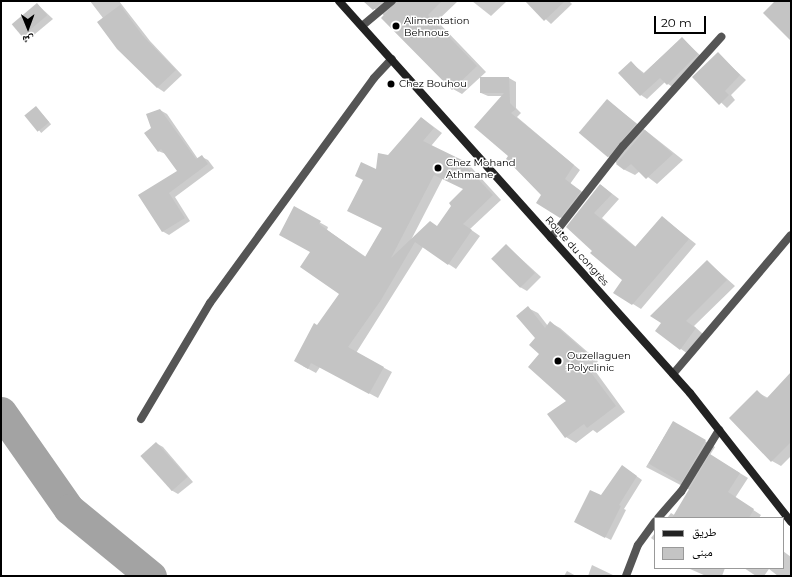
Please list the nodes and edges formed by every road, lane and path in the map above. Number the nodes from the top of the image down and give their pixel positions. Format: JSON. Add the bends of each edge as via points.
{"nodes":[{"id":1,"x":339,"y":1,"type":"edge"},
{"id":2,"x":392,"y":1,"type":"edge"},
{"id":3,"x":362,"y":26,"type":"junction"},
{"id":4,"x":721,"y":37,"type":"dead end"},
{"id":5,"x":392,"y":59,"type":"junction"},
{"id":6,"x":791,"y":235,"type":"edge"},
{"id":7,"x":551,"y":238,"type":"junction"},
{"id":8,"x":674,"y":374,"type":"junction"},
{"id":9,"x":141,"y":419,"type":"dead end"},
{"id":10,"x":719,"y":430,"type":"junction"},
{"id":11,"x":659,"y":517,"type":"edge"},
{"id":12,"x":791,"y":522,"type":"edge"},
{"id":13,"x":654,"y":523,"type":"edge"},
{"id":14,"x":626,"y":576,"type":"edge"}],
"edges":[{"from":1,"to":3,"type":"main road","name":"Route du congrès"},
{"from":2,"to":3,"type":"street"},
{"from":3,"to":5,"type":"main road","name":"Route du congrès"},
{"from":4,"to":7,"type":"street","via":[[623,146]]},
{"from":5,"to":7,"type":"main road","name":"Route du congrès"},
{"from":5,"to":9,"type":"street","via":[[374,78],[210,303]]},
{"from":6,"to":8,"type":"street"},
{"from":7,"to":8,"type":"main road","name":"Route du congrès"},
{"from":8,"to":10,"type":"main road","name":"Route du congrès"},
{"from":10,"to":11,"type":"street","via":[[681,492]]},
{"from":10,"to":12,"type":"main road","name":"Route du congrès"},
{"from":13,"to":14,"type":"street","via":[[638,545]]}]}
